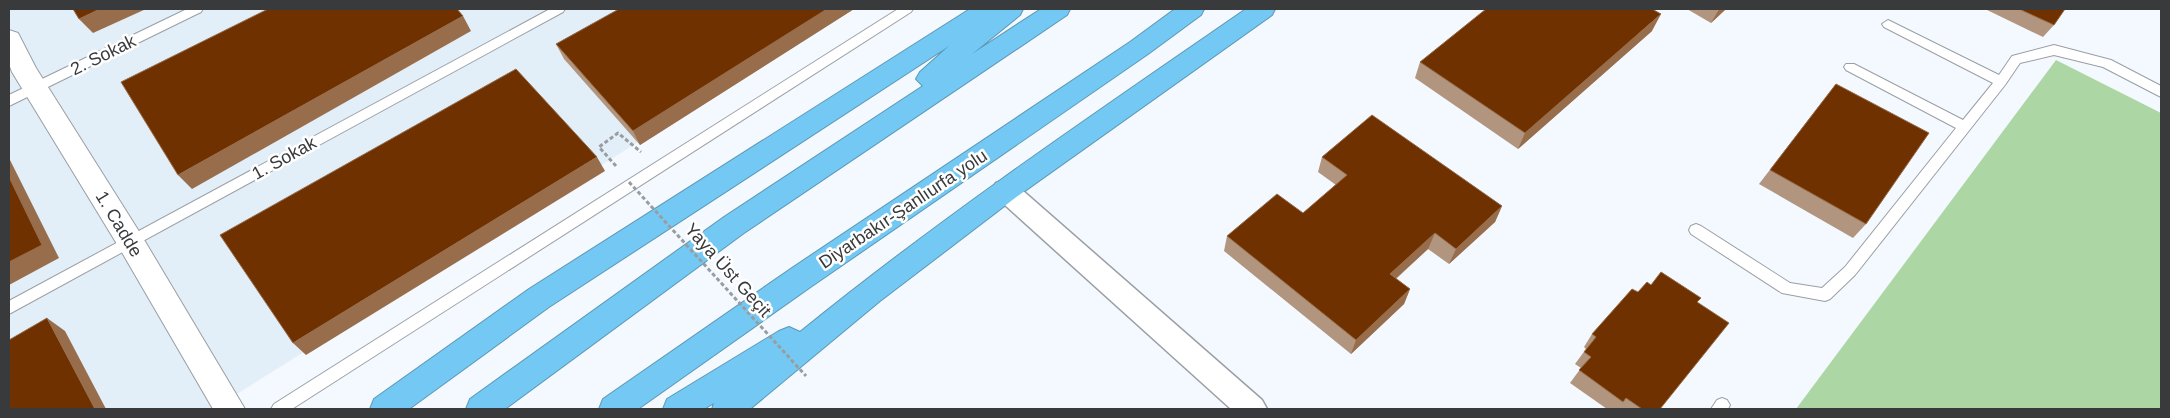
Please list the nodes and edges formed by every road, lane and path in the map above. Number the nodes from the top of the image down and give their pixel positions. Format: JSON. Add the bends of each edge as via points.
{"nodes":[{"id":1,"x":197,"y":9,"type":"edge"},
{"id":2,"x":559,"y":9,"type":"edge"},
{"id":3,"x":907,"y":9,"type":"edge"},
{"id":4,"x":988,"y":9,"type":"edge"},
{"id":5,"x":1011,"y":9,"type":"edge"},
{"id":6,"x":1058,"y":9,"type":"edge"},
{"id":7,"x":1192,"y":9,"type":"edge"},
{"id":8,"x":1262,"y":9,"type":"edge"},
{"id":9,"x":1888,"y":24,"type":"dead end"},
{"id":10,"x":9,"y":40,"type":"edge"},
{"id":11,"x":1850,"y":66,"type":"dead end"},
{"id":12,"x":2001,"y":82,"type":"junction"},
{"id":13,"x":36,"y":88,"type":"junction"},
{"id":14,"x":2161,"y":92,"type":"edge"},
{"id":15,"x":9,"y":101,"type":"edge"},
{"id":16,"x":1965,"y":127,"type":"junction"},
{"id":17,"x":862,"y":140,"type":"junction"},
{"id":18,"x":659,"y":167,"type":"junction"},
{"id":19,"x":617,"y":168,"type":"dead end"},
{"id":20,"x":623,"y":175,"type":"dead end"},
{"id":21,"x":1005,"y":190,"type":"junction"},
{"id":22,"x":1696,"y":230,"type":"dead end"},
{"id":23,"x":130,"y":242,"type":"junction"},
{"id":24,"x":870,"y":292,"type":"junction"},
{"id":25,"x":9,"y":308,"type":"edge"},
{"id":26,"x":806,"y":376,"type":"dead end"},
{"id":27,"x":230,"y":409,"type":"edge"},
{"id":28,"x":279,"y":409,"type":"edge"},
{"id":29,"x":385,"y":409,"type":"edge"},
{"id":30,"x":481,"y":409,"type":"edge"},
{"id":31,"x":614,"y":409,"type":"edge"},
{"id":32,"x":678,"y":409,"type":"edge"},
{"id":33,"x":727,"y":409,"type":"edge"},
{"id":34,"x":1252,"y":409,"type":"edge"}],
"edges":[{"from":1,"to":13,"type":"lane","name":"2. Sokak"},
{"from":2,"to":23,"type":"lane","name":"1. Sokak"},
{"from":3,"to":18,"type":"lane"},
{"from":4,"to":29,"type":"highway","via":[[539,298]]},
{"from":5,"to":17,"type":"highway","via":[[967,44]]},
{"from":6,"to":17,"type":"highway"},
{"from":7,"to":31,"type":"highway","name":"Diyarbakır-Şanlıurfa yolu"},
{"from":8,"to":21,"type":"highway"},
{"from":9,"to":12,"type":"lane"},
{"from":10,"to":13,"type":"street","name":"1. Cadde"},
{"from":11,"to":16,"type":"lane"},
{"from":12,"to":14,"type":"lane","via":[[2016,59],[2054,50],[2107,63]]},
{"from":12,"to":16,"type":"lane"},
{"from":13,"to":15,"type":"lane","name":"2. Sokak"},
{"from":13,"to":23,"type":"street","name":"1. Cadde"},
{"from":16,"to":22,"type":"lane","via":[[1850,271],[1825,295],[1787,289]]},
{"from":17,"to":30,"type":"highway","via":[[734,225]]},
{"from":18,"to":19,"type":"path","via":[[618,133],[599,147]]},
{"from":18,"to":28,"type":"lane"},
{"from":20,"to":26,"type":"path","name":"Yaya Üst Geçit","bridge":true},
{"from":21,"to":24,"type":"highway"},
{"from":21,"to":34,"type":"street"},
{"from":23,"to":25,"type":"lane","name":"1. Sokak"},
{"from":23,"to":27,"type":"street","name":"1. Cadde"},
{"from":24,"to":32,"type":"highway"},
{"from":24,"to":33,"type":"highway"}]}
